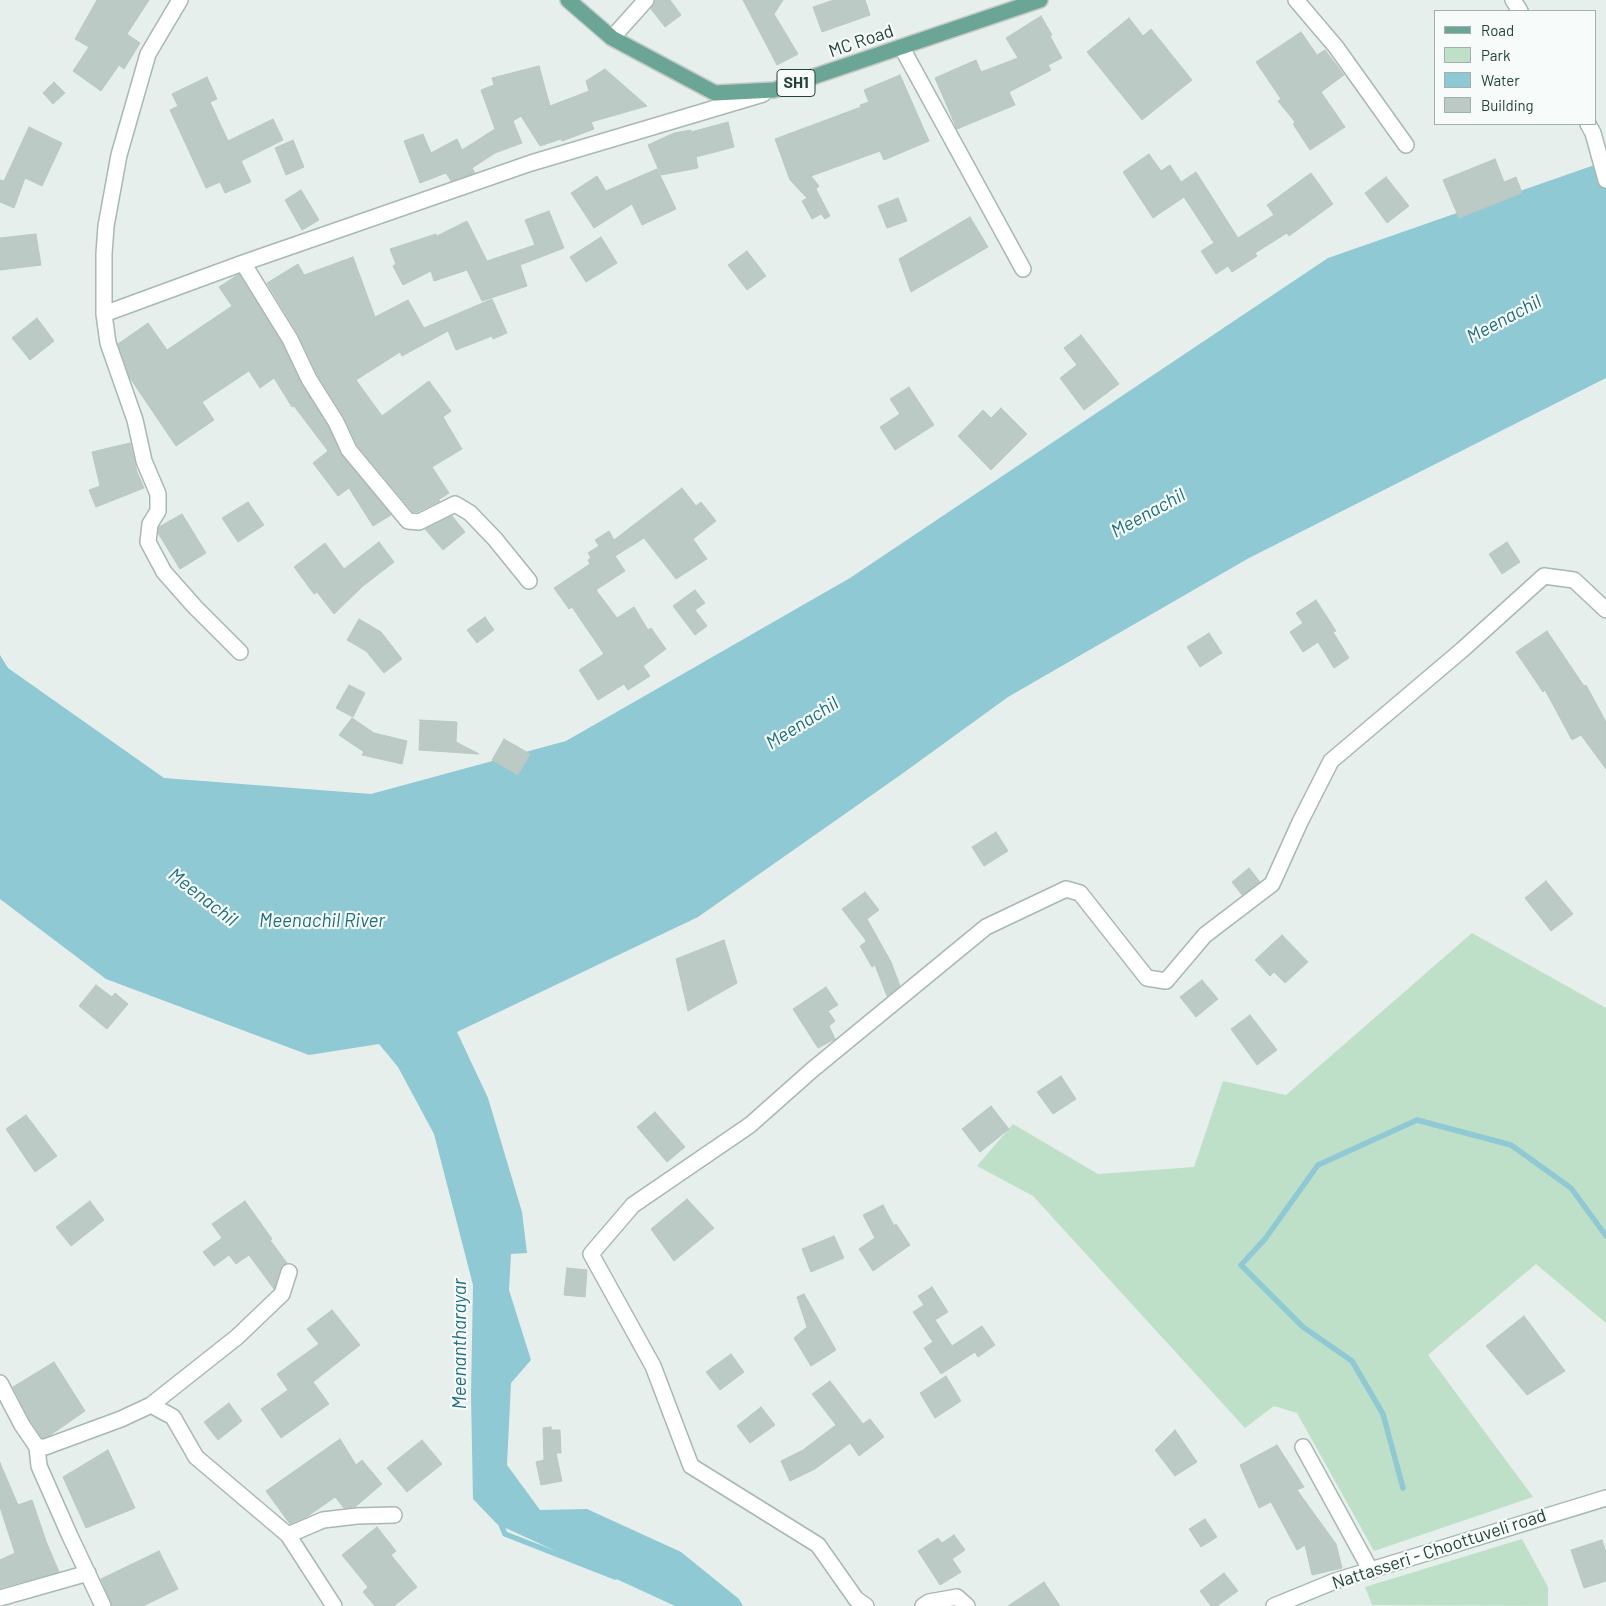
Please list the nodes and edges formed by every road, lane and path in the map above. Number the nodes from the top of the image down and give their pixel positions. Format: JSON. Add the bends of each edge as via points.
{"nodes":[{"id":1,"x":180,"y":0,"type":"edge"},
{"id":2,"x":568,"y":0,"type":"edge"},
{"id":3,"x":646,"y":0,"type":"edge"},
{"id":4,"x":1040,"y":0,"type":"edge"},
{"id":5,"x":1296,"y":0,"type":"edge"},
{"id":6,"x":612,"y":38,"type":"junction"},
{"id":7,"x":902,"y":48,"type":"junction"},
{"id":8,"x":774,"y":90,"type":"junction"},
{"id":9,"x":1590,"y":128,"type":"edge"},
{"id":10,"x":1406,"y":145,"type":"dead end"},
{"id":11,"x":1606,"y":180,"type":"edge"},
{"id":12,"x":242,"y":262,"type":"junction"},
{"id":13,"x":1023,"y":269,"type":"dead end"},
{"id":14,"x":104,"y":314,"type":"junction"},
{"id":15,"x":529,"y":581,"type":"dead end"},
{"id":16,"x":1606,"y":610,"type":"edge"},
{"id":17,"x":240,"y":652,"type":"dead end"},
{"id":18,"x":289,"y":1272,"type":"dead end"},
{"id":19,"x":0,"y":1383,"type":"edge"},
{"id":20,"x":151,"y":1405,"type":"junction"},
{"id":21,"x":37,"y":1447,"type":"junction"},
{"id":22,"x":1303,"y":1447,"type":"dead end"},
{"id":23,"x":1606,"y":1498,"type":"edge"},
{"id":24,"x":394,"y":1515,"type":"dead end"},
{"id":25,"x":288,"y":1535,"type":"junction"},
{"id":26,"x":1371,"y":1571,"type":"junction"},
{"id":27,"x":88,"y":1573,"type":"junction"},
{"id":28,"x":0,"y":1598,"type":"edge"},
{"id":29,"x":103,"y":1606,"type":"edge"},
{"id":30,"x":334,"y":1606,"type":"edge"},
{"id":31,"x":866,"y":1606,"type":"edge"},
{"id":32,"x":923,"y":1606,"type":"edge"},
{"id":33,"x":967,"y":1606,"type":"edge"},
{"id":34,"x":1274,"y":1606,"type":"edge"}],
"edges":[{"from":1,"to":14,"type":"street","via":[[148,54],[119,155],[106,226]]},
{"from":2,"to":6,"type":"main road","name":"MC Road","number":"SH1"},
{"from":3,"to":6,"type":"street"},
{"from":4,"to":7,"type":"main road","name":"MC Road","number":"SH1"},
{"from":5,"to":10,"type":"street","via":[[1336,47]]},
{"from":6,"to":8,"type":"main road","name":"MC Road","number":"SH1","via":[[715,93]]},
{"from":7,"to":8,"type":"main road","name":"MC Road","number":"SH1"},
{"from":7,"to":13,"type":"street"},
{"from":8,"to":12,"type":"street","via":[[531,163]]},
{"from":9,"to":11,"type":"street"},
{"from":12,"to":14,"type":"street"},
{"from":12,"to":15,"type":"street","via":[[290,339],[349,450],[408,522],[419,522],[455,504],[470,513],[495,539]]},
{"from":14,"to":17,"type":"street","via":[[108,343],[135,420],[144,461],[158,494],[158,511],[150,524],[148,542],[164,572]]},
{"from":16,"to":31,"type":"street","via":[[1574,580],[1544,576],[1331,761],[1272,884],[1205,935],[1166,981],[1147,978],[1080,893],[1066,889],[986,927],[750,1125],[633,1205],[591,1254],[653,1366],[691,1466],[818,1545],[856,1599]]},
{"from":18,"to":20,"type":"street","via":[[282,1294],[237,1337]]},
{"from":19,"to":21,"type":"street"},
{"from":20,"to":21,"type":"street","via":[[121,1420]]},
{"from":20,"to":25,"type":"street","via":[[173,1417],[196,1457]]},
{"from":21,"to":27,"type":"street","via":[[39,1466]]},
{"from":22,"to":26,"type":"street"},
{"from":23,"to":26,"type":"street","name":"Nattasseri - Choottuveli road"},
{"from":24,"to":25,"type":"street","via":[[323,1520]]},
{"from":25,"to":30,"type":"street"},
{"from":26,"to":34,"type":"street","name":"Nattasseri - Choottuveli road","via":[[1335,1581]]},
{"from":27,"to":28,"type":"street"},
{"from":27,"to":29,"type":"street"},
{"from":32,"to":33,"type":"street","via":[[957,1597]]}]}
